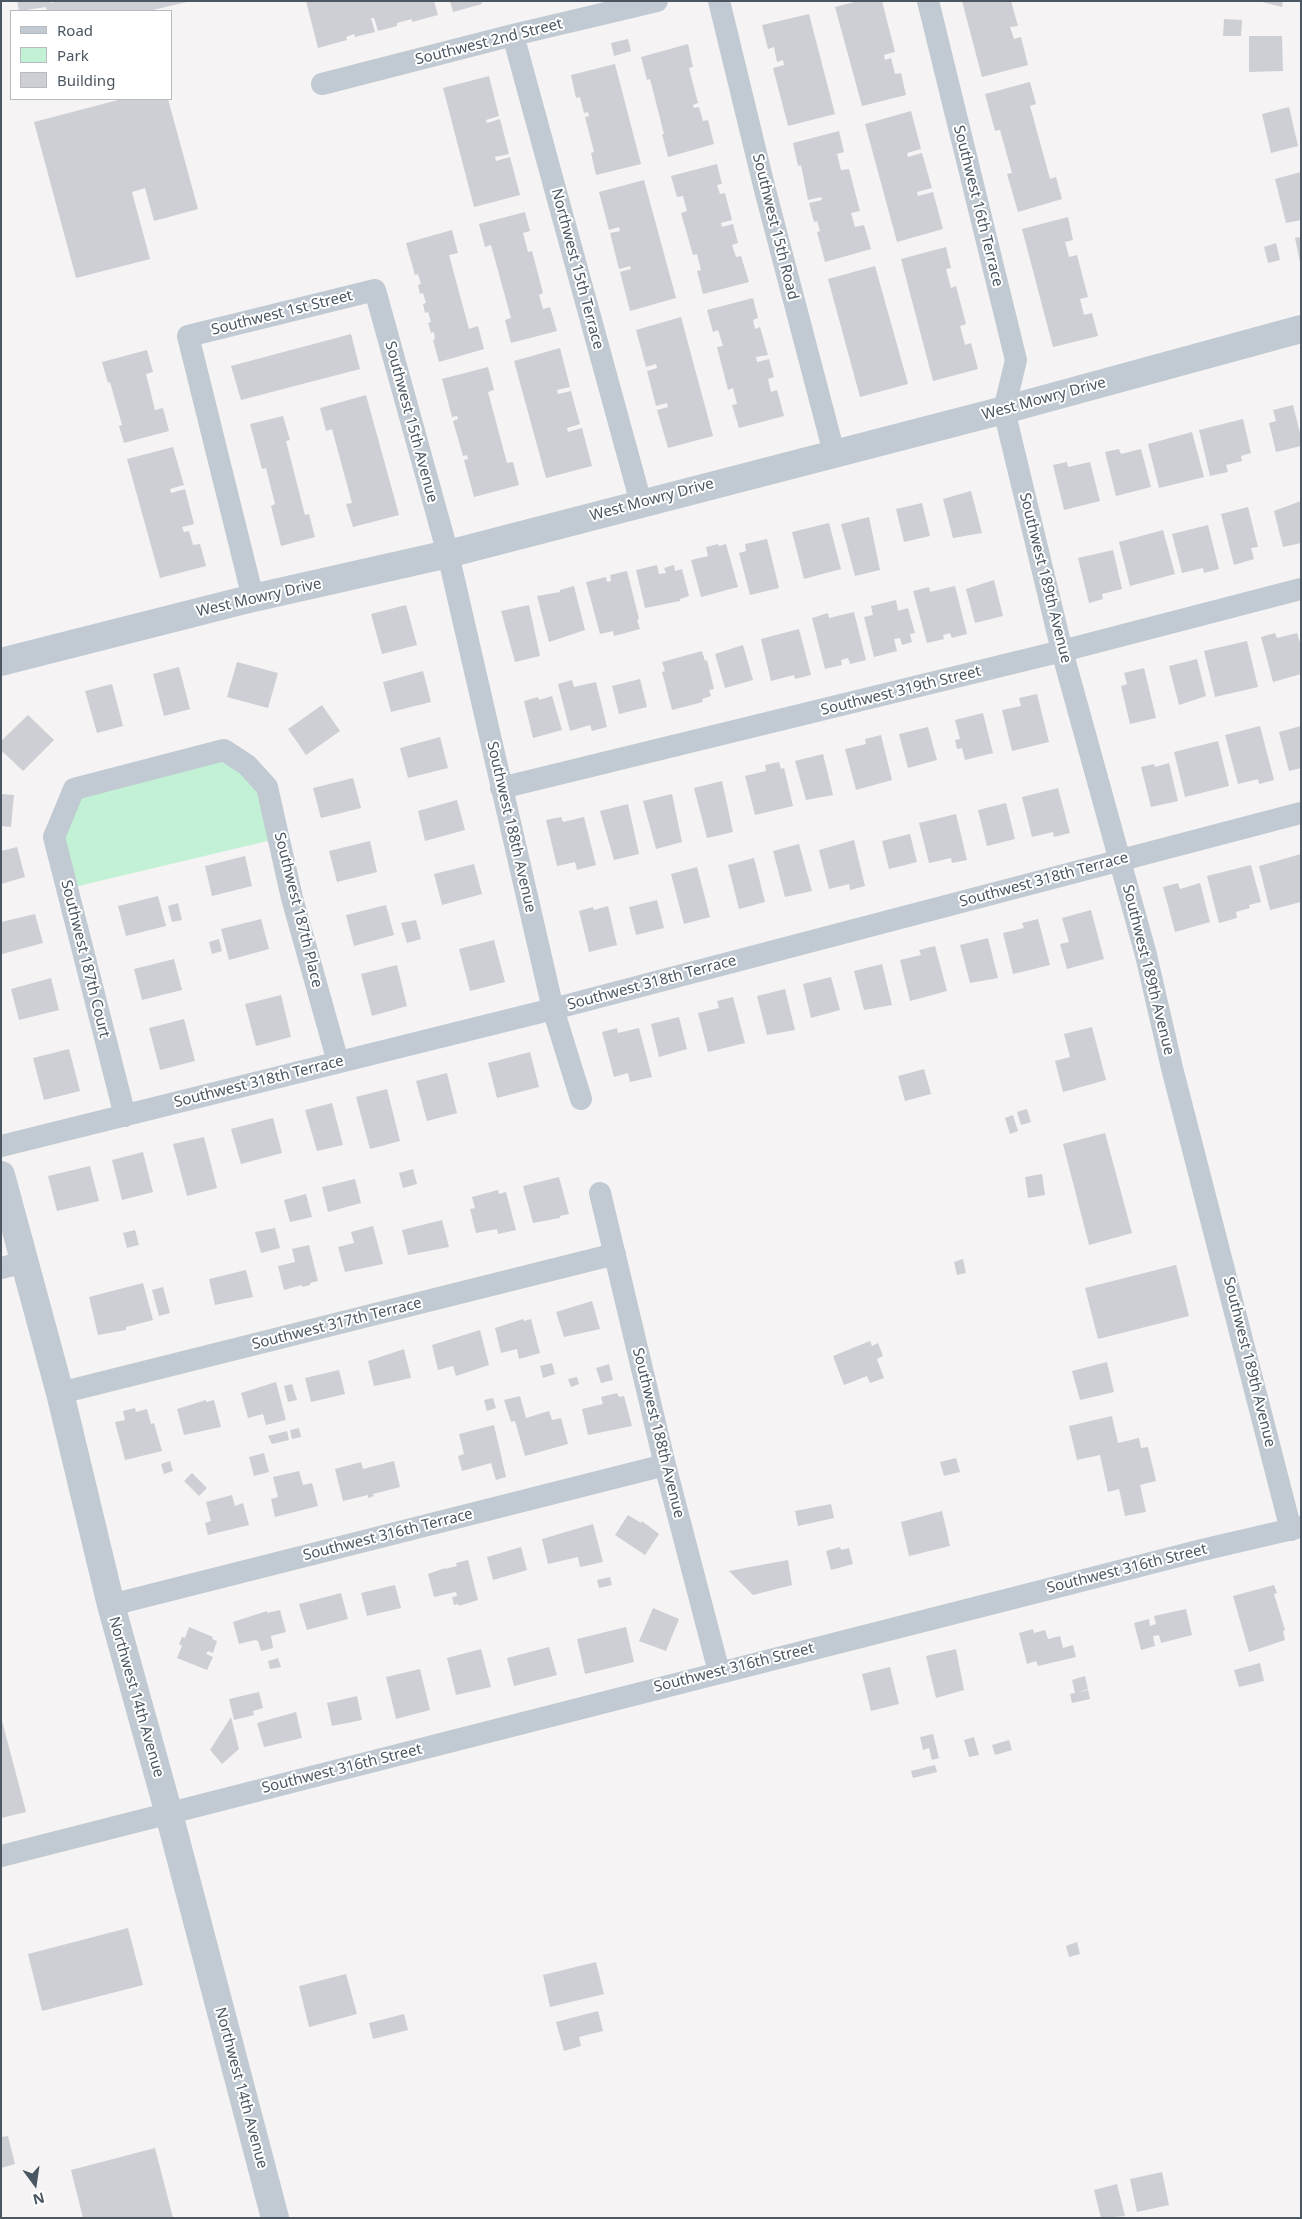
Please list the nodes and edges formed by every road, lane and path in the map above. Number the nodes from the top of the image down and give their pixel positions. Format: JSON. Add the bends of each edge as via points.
{"nodes":[{"id":1,"x":657,"y":1,"type":"edge"},
{"id":2,"x":719,"y":1,"type":"edge"},
{"id":3,"x":928,"y":1,"type":"edge"},
{"id":4,"x":513,"y":35,"type":"junction"},
{"id":5,"x":322,"y":84,"type":"dead end"},
{"id":6,"x":375,"y":290,"type":"joint"},
{"id":7,"x":1301,"y":329,"type":"edge"},
{"id":8,"x":1004,"y":410,"type":"junction"},
{"id":9,"x":834,"y":453,"type":"junction"},
{"id":10,"x":641,"y":503,"type":"junction"},
{"id":11,"x":448,"y":554,"type":"junction"},
{"id":12,"x":1301,"y":589,"type":"edge"},
{"id":13,"x":253,"y":598,"type":"junction"},
{"id":14,"x":1062,"y":652,"type":"junction"},
{"id":15,"x":1,"y":662,"type":"edge"},
{"id":16,"x":501,"y":788,"type":"junction"},
{"id":17,"x":68,"y":804,"type":"joint"},
{"id":18,"x":1301,"y":813,"type":"edge"},
{"id":19,"x":1121,"y":860,"type":"junction"},
{"id":20,"x":553,"y":1009,"type":"junction"},
{"id":21,"x":338,"y":1062,"type":"junction"},
{"id":22,"x":581,"y":1099,"type":"dead end"},
{"id":23,"x":125,"y":1116,"type":"junction"},
{"id":24,"x":1,"y":1146,"type":"edge"},
{"id":25,"x":1,"y":1175,"type":"edge"},
{"id":26,"x":600,"y":1193,"type":"dead end"},
{"id":27,"x":615,"y":1254,"type":"junction"},
{"id":28,"x":12,"y":1265,"type":"edge"},
{"id":29,"x":60,"y":1393,"type":"junction"},
{"id":30,"x":665,"y":1465,"type":"junction"},
{"id":31,"x":1296,"y":1529,"type":"edge"},
{"id":32,"x":111,"y":1605,"type":"junction"},
{"id":33,"x":719,"y":1672,"type":"junction"},
{"id":34,"x":169,"y":1814,"type":"junction"},
{"id":35,"x":1,"y":1856,"type":"edge"},
{"id":36,"x":275,"y":2218,"type":"edge"}],
"edges":[{"from":1,"to":4,"type":"street","name":"Southwest 2nd Street"},
{"from":2,"to":9,"type":"street","name":"Southwest 15th Road"},
{"from":3,"to":8,"type":"street","name":"Southwest 16th Terrace","via":[[1016,360]]},
{"from":4,"to":5,"type":"street","name":"Southwest 2nd Street"},
{"from":4,"to":10,"type":"street","name":"Northwest 15th Terrace"},
{"from":6,"to":11,"type":"street","name":"Southwest 15th Avenue"},
{"from":6,"to":13,"type":"street","name":"Southwest 1st Street","via":[[188,336]]},
{"from":7,"to":8,"type":"street","name":"West Mowry Drive"},
{"from":8,"to":9,"type":"street","name":"West Mowry Drive"},
{"from":8,"to":14,"type":"street","name":"Southwest 189th Avenue"},
{"from":9,"to":10,"type":"street","name":"West Mowry Drive"},
{"from":10,"to":11,"type":"street","name":"West Mowry Drive"},
{"from":11,"to":13,"type":"street","name":"West Mowry Drive"},
{"from":11,"to":16,"type":"street","name":"Southwest 188th Avenue"},
{"from":12,"to":14,"type":"street","name":"Southwest 319th Street"},
{"from":13,"to":15,"type":"street","name":"West Mowry Drive"},
{"from":14,"to":16,"type":"street","name":"Southwest 319th Street"},
{"from":14,"to":19,"type":"street","name":"Southwest 189th Avenue"},
{"from":16,"to":20,"type":"street","name":"Southwest 188th Avenue"},
{"from":17,"to":21,"type":"street","name":"Southwest 187th Place","via":[[74,789],[224,750],[247,765],[267,787],[292,898]]},
{"from":17,"to":23,"type":"street","name":"Southwest 187th Court","via":[[54,837]]},
{"from":18,"to":19,"type":"street","name":"Southwest 318th Terrace"},
{"from":19,"to":20,"type":"street","name":"Southwest 318th Terrace"},
{"from":19,"to":31,"type":"street","name":"Southwest 189th Avenue"},
{"from":20,"to":21,"type":"street","name":"Southwest 318th Terrace"},
{"from":20,"to":22,"type":"street","name":"Southwest 188th Avenue"},
{"from":21,"to":23,"type":"street","name":"Southwest 318th Terrace"},
{"from":23,"to":24,"type":"street","name":"Southwest 318th Terrace"},
{"from":25,"to":28,"type":"street","name":"Northwest 14th Avenue"},
{"from":26,"to":27,"type":"street","name":"Southwest 188th Avenue"},
{"from":27,"to":29,"type":"street","name":"Southwest 317th Terrace"},
{"from":27,"to":30,"type":"street","name":"Southwest 188th Avenue"},
{"from":28,"to":29,"type":"street","name":"Northwest 14th Avenue"},
{"from":29,"to":32,"type":"street","name":"Northwest 14th Avenue"},
{"from":30,"to":32,"type":"street","name":"Southwest 316th Terrace"},
{"from":30,"to":33,"type":"street","name":"Southwest 188th Avenue"},
{"from":31,"to":33,"type":"street","name":"Southwest 316th Street"},
{"from":32,"to":34,"type":"street","name":"Northwest 14th Avenue"},
{"from":33,"to":34,"type":"street","name":"Southwest 316th Street"},
{"from":34,"to":35,"type":"street","name":"Southwest 316th Street"},
{"from":34,"to":36,"type":"street","name":"Northwest 14th Avenue"}]}
